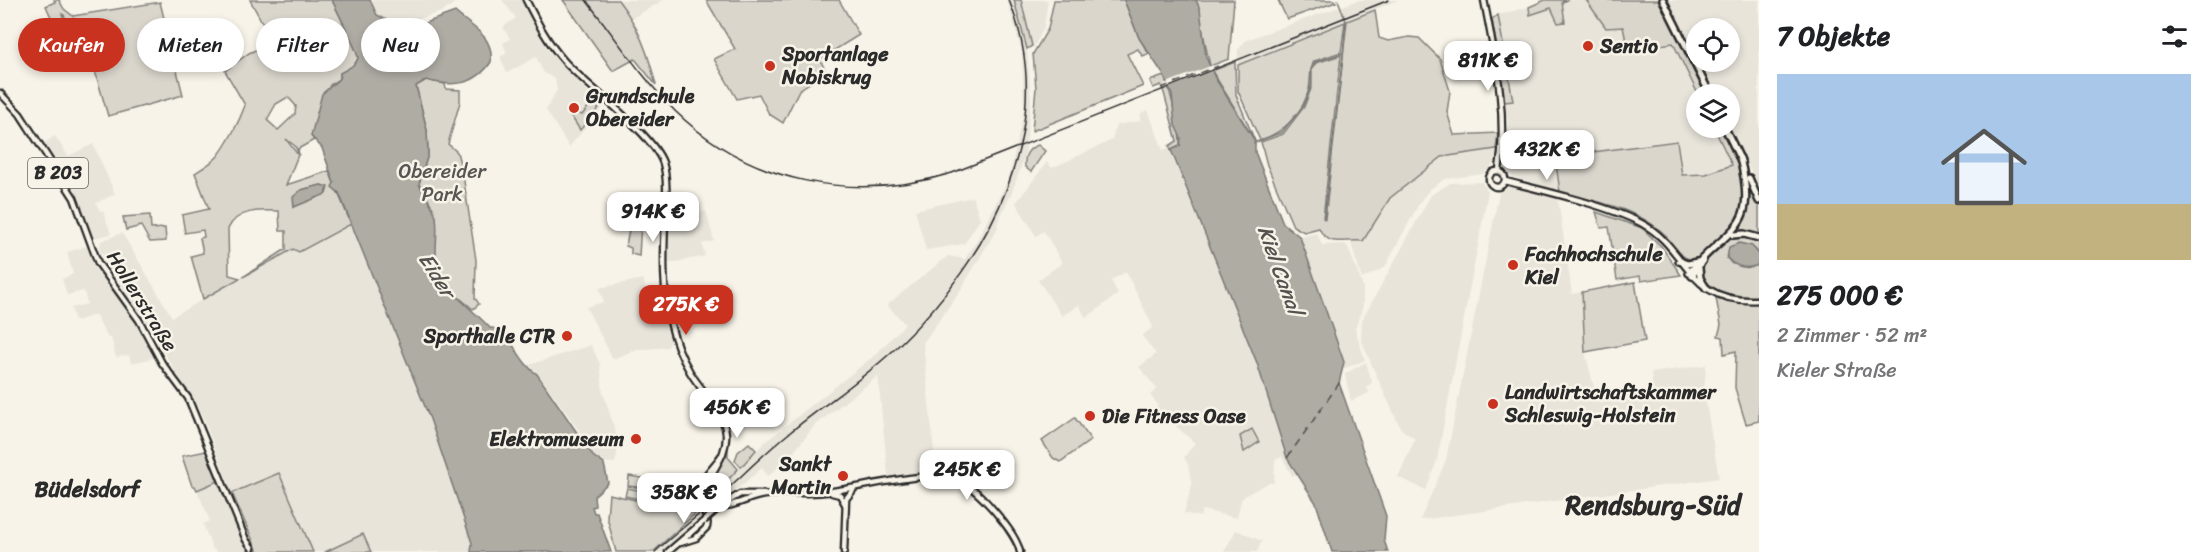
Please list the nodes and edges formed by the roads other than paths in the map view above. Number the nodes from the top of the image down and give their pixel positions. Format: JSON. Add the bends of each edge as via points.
{"nodes":[{"id":1,"x":526,"y":0,"type":"edge"},
{"id":2,"x":1484,"y":0,"type":"edge"},
{"id":3,"x":1663,"y":0,"type":"edge"},
{"id":4,"x":1705,"y":84,"type":"edge"},
{"id":5,"x":0,"y":93,"type":"edge"},
{"id":6,"x":1730,"y":138,"type":"edge"},
{"id":7,"x":1740,"y":158,"type":"junction"},
{"id":8,"x":1498,"y":171,"type":"junction"},
{"id":9,"x":1505,"y":181,"type":"junction"},
{"id":10,"x":1759,"y":201,"type":"edge"},
{"id":11,"x":1728,"y":236,"type":"junction"},
{"id":12,"x":1759,"y":238,"type":"edge"},
{"id":13,"x":1703,"y":257,"type":"junction"},
{"id":14,"x":1679,"y":261,"type":"junction"},
{"id":15,"x":1699,"y":268,"type":"junction"},
{"id":16,"x":1691,"y":275,"type":"junction"},
{"id":17,"x":1706,"y":288,"type":"junction"},
{"id":18,"x":1759,"y":300,"type":"edge"},
{"id":19,"x":704,"y":481,"type":"junction"},
{"id":20,"x":856,"y":489,"type":"junction"},
{"id":21,"x":826,"y":492,"type":"junction"},
{"id":22,"x":767,"y":494,"type":"junction"},
{"id":23,"x":845,"y":508,"type":"junction"},
{"id":24,"x":693,"y":539,"type":"junction"},
{"id":25,"x":680,"y":543,"type":"junction"},
{"id":26,"x":1018,"y":544,"type":"junction"},
{"id":27,"x":253,"y":550,"type":"edge"},
{"id":28,"x":668,"y":552,"type":"edge"},
{"id":29,"x":677,"y":552,"type":"edge"},
{"id":30,"x":844,"y":552,"type":"edge"},
{"id":31,"x":1016,"y":552,"type":"edge"},
{"id":32,"x":1020,"y":552,"type":"edge"}],
"edges":[{"from":1,"to":19,"type":"main road","via":[[560,56],[659,155],[666,180],[663,277],[670,322],[690,373],[720,414],[726,435],[724,452]]},
{"from":2,"to":8,"type":"main road","via":[[1503,117]]},
{"from":3,"to":4,"type":"highway"},
{"from":5,"to":27,"type":"main road","name":"Hollerstraße","number":"B 203","via":[[20,114],[74,198],[98,263],[139,320],[165,368],[184,390]]},
{"from":6,"to":7,"type":"highway"},
{"from":7,"to":10,"type":"highway"},
{"from":7,"to":11,"type":"highway","via":[[1749,204],[1742,224]]},
{"from":8,"to":9,"type":"main road"},
{"from":8,"to":9,"type":"main road","via":[[1491,174],[1491,184],[1498,187]]},
{"from":9,"to":14,"type":"main road","via":[[1630,218],[1664,241]]},
{"from":11,"to":12,"type":"highway","via":[[1744,234]]},
{"from":11,"to":13,"type":"highway"},
{"from":13,"to":14,"type":"highway","via":[[1692,264]]},
{"from":13,"to":15,"type":"highway"},
{"from":13,"to":16,"type":"highway"},
{"from":14,"to":16,"type":"main road"},
{"from":15,"to":16,"type":"highway"},
{"from":15,"to":17,"type":"highway"},
{"from":16,"to":17,"type":"main road"},
{"from":17,"to":18,"type":"main road","via":[[1732,299]]},
{"from":19,"to":22,"type":"main road","via":[[713,504],[728,506]]},
{"from":19,"to":24,"type":"main road","via":[[697,496],[707,517],[706,527]]},
{"from":20,"to":21,"type":"main road"},
{"from":20,"to":23,"type":"main road","via":[[848,494]]},
{"from":20,"to":26,"type":"main road","via":[[955,478],[970,487],[1011,531]]},
{"from":21,"to":22,"type":"main road"},
{"from":21,"to":23,"type":"main road","via":[[840,495]]},
{"from":22,"to":25,"type":"main road","bridge":true,"via":[[740,494]]},
{"from":23,"to":30,"type":"main road"},
{"from":24,"to":25,"type":"main road"},
{"from":24,"to":29,"type":"main road"},
{"from":25,"to":28,"type":"main road"},
{"from":26,"to":31,"type":"main road"},
{"from":26,"to":32,"type":"main road"},
{"from":28,"to":29,"type":"main road"}]}
